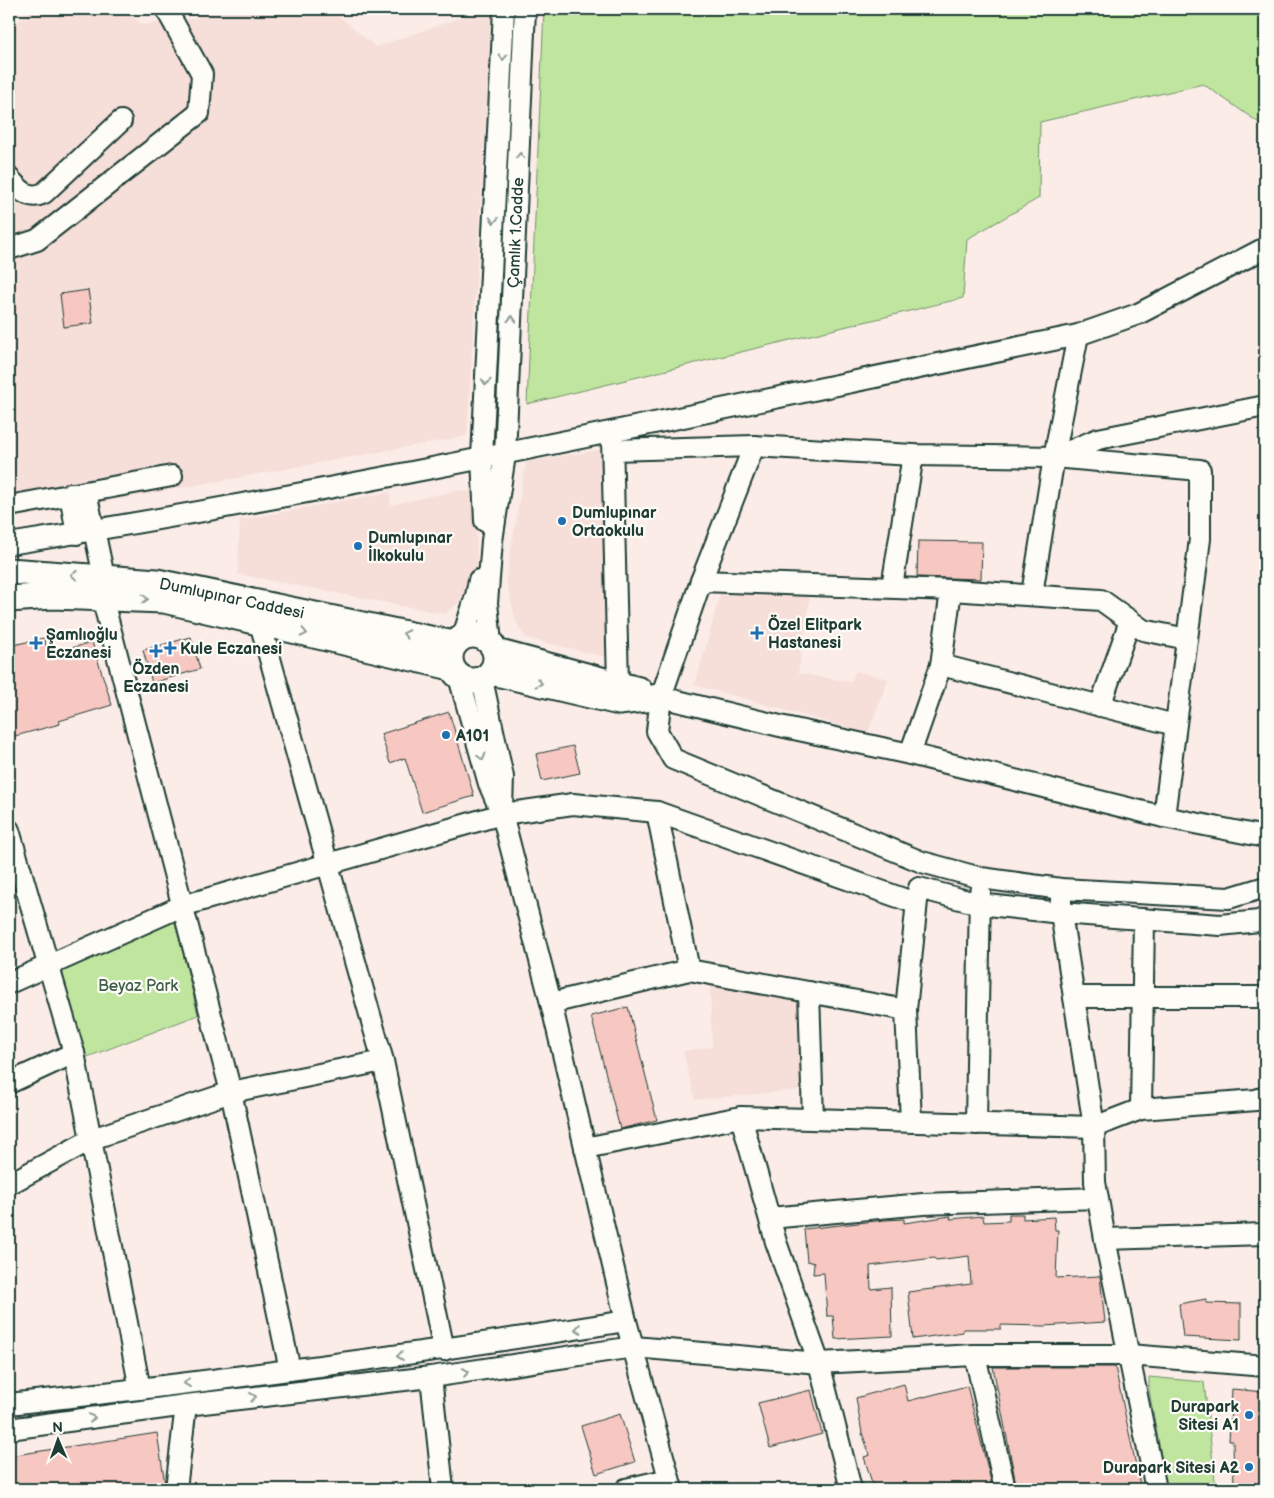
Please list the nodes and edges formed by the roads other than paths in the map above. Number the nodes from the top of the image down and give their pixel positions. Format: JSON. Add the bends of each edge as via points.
{"nodes":[{"id":1,"x":166,"y":9,"type":"edge"},
{"id":2,"x":504,"y":16,"type":"edge"},
{"id":3,"x":525,"y":17,"type":"edge"},
{"id":4,"x":121,"y":121,"type":"dead end"},
{"id":5,"x":9,"y":178,"type":"edge"},
{"id":6,"x":1265,"y":248,"type":"edge"},
{"id":7,"x":9,"y":249,"type":"edge"},
{"id":8,"x":1078,"y":335,"type":"junction"},
{"id":9,"x":1265,"y":406,"type":"edge"},
{"id":10,"x":613,"y":440,"type":"junction"},
{"id":11,"x":754,"y":446,"type":"junction"},
{"id":12,"x":505,"y":455,"type":"junction"},
{"id":13,"x":913,"y":456,"type":"junction"},
{"id":14,"x":1054,"y":457,"type":"junction"},
{"id":15,"x":482,"y":458,"type":"junction"},
{"id":16,"x":172,"y":476,"type":"dead end"},
{"id":17,"x":78,"y":493,"type":"junction"},
{"id":18,"x":9,"y":506,"type":"edge"},
{"id":19,"x":85,"y":532,"type":"junction"},
{"id":20,"x":9,"y":544,"type":"edge"},
{"id":21,"x":9,"y":571,"type":"edge"},
{"id":22,"x":701,"y":581,"type":"junction"},
{"id":23,"x":103,"y":587,"type":"junction"},
{"id":24,"x":892,"y":588,"type":"junction"},
{"id":25,"x":951,"y":590,"type":"junction"},
{"id":26,"x":1032,"y":594,"type":"junction"},
{"id":27,"x":9,"y":599,"type":"edge"},
{"id":28,"x":1130,"y":621,"type":"junction"},
{"id":29,"x":260,"y":623,"type":"junction"},
{"id":30,"x":1187,"y":639,"type":"junction"},
{"id":31,"x":474,"y":659,"type":"junction"},
{"id":32,"x":941,"y":665,"type":"junction"},
{"id":33,"x":618,"y":684,"type":"junction"},
{"id":34,"x":661,"y":697,"type":"junction"},
{"id":35,"x":1100,"y":706,"type":"junction"},
{"id":36,"x":1175,"y":725,"type":"junction"},
{"id":37,"x":910,"y":754,"type":"junction"},
{"id":38,"x":657,"y":812,"type":"junction"},
{"id":39,"x":502,"y":814,"type":"junction"},
{"id":40,"x":1164,"y":817,"type":"junction"},
{"id":41,"x":9,"y":830,"type":"edge"},
{"id":42,"x":1265,"y":837,"type":"edge"},
{"id":43,"x":922,"y":862,"type":"junction"},
{"id":44,"x":326,"y":864,"type":"junction"},
{"id":45,"x":981,"y":878,"type":"junction"},
{"id":46,"x":17,"y":883,"type":"edge"},
{"id":47,"x":1265,"y":887,"type":"edge"},
{"id":48,"x":1061,"y":889,"type":"junction"},
{"id":49,"x":917,"y":896,"type":"junction"},
{"id":50,"x":979,"y":904,"type":"junction"},
{"id":51,"x":182,"y":906,"type":"junction"},
{"id":52,"x":1061,"y":913,"type":"junction"},
{"id":53,"x":1265,"y":918,"type":"edge"},
{"id":54,"x":1144,"y":919,"type":"junction"},
{"id":55,"x":49,"y":964,"type":"junction"},
{"id":56,"x":690,"y":970,"type":"junction"},
{"id":57,"x":9,"y":983,"type":"edge"},
{"id":58,"x":809,"y":992,"type":"junction"},
{"id":59,"x":1074,"y":997,"type":"junction"},
{"id":60,"x":1143,"y":997,"type":"junction"},
{"id":61,"x":1265,"y":998,"type":"edge"},
{"id":62,"x":551,"y":1003,"type":"junction"},
{"id":63,"x":906,"y":1010,"type":"junction"},
{"id":64,"x":74,"y":1053,"type":"junction"},
{"id":65,"x":383,"y":1061,"type":"junction"},
{"id":66,"x":9,"y":1083,"type":"edge"},
{"id":67,"x":231,"y":1092,"type":"junction"},
{"id":68,"x":1265,"y":1097,"type":"edge"},
{"id":69,"x":1141,"y":1110,"type":"junction"},
{"id":70,"x":741,"y":1117,"type":"junction"},
{"id":71,"x":813,"y":1119,"type":"junction"},
{"id":72,"x":911,"y":1122,"type":"junction"},
{"id":73,"x":976,"y":1124,"type":"junction"},
{"id":74,"x":1094,"y":1126,"type":"junction"},
{"id":75,"x":92,"y":1140,"type":"junction"},
{"id":76,"x":585,"y":1148,"type":"junction"},
{"id":77,"x":9,"y":1184,"type":"edge"},
{"id":78,"x":1098,"y":1198,"type":"junction"},
{"id":79,"x":770,"y":1218,"type":"junction"},
{"id":80,"x":1265,"y":1234,"type":"edge"},
{"id":81,"x":1104,"y":1239,"type":"junction"},
{"id":82,"x":626,"y":1321,"type":"junction"},
{"id":83,"x":634,"y":1347,"type":"junction"},
{"id":84,"x":444,"y":1350,"type":"junction"},
{"id":85,"x":975,"y":1355,"type":"junction"},
{"id":86,"x":1129,"y":1355,"type":"junction"},
{"id":87,"x":819,"y":1363,"type":"junction"},
{"id":88,"x":1265,"y":1366,"type":"edge"},
{"id":89,"x":290,"y":1370,"type":"junction"},
{"id":90,"x":431,"y":1377,"type":"junction"},
{"id":91,"x":140,"y":1390,"type":"junction"},
{"id":92,"x":9,"y":1404,"type":"edge"},
{"id":93,"x":186,"y":1405,"type":"junction"},
{"id":94,"x":9,"y":1429,"type":"edge"},
{"id":95,"x":671,"y":1484,"type":"edge"},
{"id":96,"x":176,"y":1489,"type":"edge"},
{"id":97,"x":443,"y":1489,"type":"edge"},
{"id":98,"x":626,"y":1489,"type":"edge"},
{"id":99,"x":851,"y":1489,"type":"edge"},
{"id":100,"x":1005,"y":1489,"type":"edge"},
{"id":101,"x":1156,"y":1489,"type":"edge"}],
"edges":[{"from":1,"to":7,"type":"street","via":[[202,74],[199,113],[37,240]]},
{"from":2,"to":3,"type":"street"},
{"from":2,"to":15,"type":"street","one_way":true},
{"from":12,"to":3,"type":"street","name":"Çamlık 1.Cadde","one_way":true},
{"from":4,"to":5,"type":"street","via":[[44,193],[28,195]]},
{"from":6,"to":8,"type":"street","via":[[1138,314]]},
{"from":8,"to":10,"type":"street"},
{"from":8,"to":14,"type":"street"},
{"from":9,"to":14,"type":"street","via":[[1098,439]]},
{"from":10,"to":11,"type":"street"},
{"from":10,"to":12,"type":"street"},
{"from":10,"to":33,"type":"street"},
{"from":11,"to":13,"type":"street"},
{"from":11,"to":22,"type":"street"},
{"from":12,"to":15,"type":"street"},
{"from":12,"to":31,"type":"street","name":"Çamlık 1.Cadde","via":[[492,541],[487,603]]},
{"from":13,"to":14,"type":"street"},
{"from":13,"to":24,"type":"street"},
{"from":14,"to":26,"type":"street"},
{"from":14,"to":30,"type":"street","via":[[1200,470],[1200,539]]},
{"from":15,"to":19,"type":"street"},
{"from":15,"to":31,"type":"street","via":[[486,529],[476,596]]},
{"from":16,"to":17,"type":"street"},
{"from":17,"to":18,"type":"street"},
{"from":17,"to":19,"type":"street"},
{"from":19,"to":20,"type":"street"},
{"from":19,"to":23,"type":"street"},
{"from":23,"to":21,"type":"main road","name":"Dumlupınar Caddesi","one_way":true},
{"from":22,"to":24,"type":"street"},
{"from":22,"to":34,"type":"street"},
{"from":23,"to":27,"type":"main road","name":"Dumlupınar Caddesi"},
{"from":23,"to":29,"type":"main road","name":"Dumlupınar Caddesi","one_way":true},
{"from":31,"to":23,"type":"main road","name":"Dumlupınar Caddesi","one_way":true,"via":[[157,582]]},
{"from":23,"to":51,"type":"street"},
{"from":24,"to":25,"type":"street"},
{"from":25,"to":26,"type":"street"},
{"from":25,"to":32,"type":"street"},
{"from":26,"to":28,"type":"street","via":[[1101,600]]},
{"from":28,"to":30,"type":"street","via":[[1142,630]]},
{"from":28,"to":35,"type":"street"},
{"from":29,"to":31,"type":"main road","name":"Dumlupınar Caddesi","one_way":true},
{"from":29,"to":44,"type":"street"},
{"from":30,"to":36,"type":"street"},
{"from":31,"to":33,"type":"main road"},
{"from":31,"to":34,"type":"main road","one_way":true,"via":[[619,702]]},
{"from":31,"to":39,"type":"street","name":"Çamlık 1.Cadde","via":[[489,784]]},
{"from":32,"to":35,"type":"street"},
{"from":32,"to":37,"type":"street"},
{"from":33,"to":34,"type":"main road"},
{"from":34,"to":37,"type":"street"},
{"from":34,"to":43,"type":"street","via":[[657,731],[673,759]]},
{"from":35,"to":36,"type":"street"},
{"from":36,"to":40,"type":"street"},
{"from":37,"to":40,"type":"street"},
{"from":38,"to":39,"type":"street","via":[[573,804]]},
{"from":38,"to":49,"type":"street"},
{"from":38,"to":56,"type":"street"},
{"from":39,"to":44,"type":"street"},
{"from":39,"to":62,"type":"street","name":"Çamlık 1.Cadde"},
{"from":40,"to":42,"type":"street"},
{"from":41,"to":46,"type":"street"},
{"from":43,"to":45,"type":"street"},
{"from":43,"to":49,"type":"street"},
{"from":44,"to":51,"type":"street"},
{"from":44,"to":65,"type":"street"},
{"from":45,"to":48,"type":"street"},
{"from":45,"to":50,"type":"street"},
{"from":46,"to":55,"type":"street"},
{"from":47,"to":48,"type":"street","via":[[1229,898]]},
{"from":48,"to":52,"type":"street"},
{"from":49,"to":50,"type":"street"},
{"from":49,"to":63,"type":"street"},
{"from":50,"to":52,"type":"street"},
{"from":50,"to":73,"type":"street"},
{"from":51,"to":55,"type":"street"},
{"from":51,"to":67,"type":"street"},
{"from":52,"to":54,"type":"street"},
{"from":52,"to":59,"type":"street"},
{"from":53,"to":54,"type":"street","via":[[1220,925]]},
{"from":54,"to":60,"type":"street"},
{"from":55,"to":57,"type":"street"},
{"from":55,"to":64,"type":"street"},
{"from":56,"to":58,"type":"street"},
{"from":56,"to":62,"type":"street"},
{"from":58,"to":63,"type":"street"},
{"from":58,"to":71,"type":"street"},
{"from":59,"to":60,"type":"street"},
{"from":59,"to":74,"type":"street"},
{"from":60,"to":61,"type":"street"},
{"from":60,"to":69,"type":"street"},
{"from":62,"to":76,"type":"street","name":"Çamlık 1.Cadde"},
{"from":63,"to":72,"type":"street"},
{"from":64,"to":66,"type":"street"},
{"from":64,"to":75,"type":"street"},
{"from":65,"to":67,"type":"street"},
{"from":65,"to":84,"type":"street"},
{"from":67,"to":75,"type":"street"},
{"from":67,"to":89,"type":"street"},
{"from":68,"to":69,"type":"street"},
{"from":69,"to":74,"type":"street"},
{"from":70,"to":71,"type":"street"},
{"from":70,"to":76,"type":"street"},
{"from":70,"to":79,"type":"street"},
{"from":71,"to":72,"type":"street"},
{"from":72,"to":73,"type":"street"},
{"from":73,"to":74,"type":"street"},
{"from":74,"to":78,"type":"street"},
{"from":75,"to":77,"type":"street"},
{"from":75,"to":91,"type":"street"},
{"from":76,"to":82,"type":"street","name":"Çamlık 1.Cadde"},
{"from":78,"to":79,"type":"street","via":[[923,1204]]},
{"from":78,"to":81,"type":"street"},
{"from":79,"to":87,"type":"street"},
{"from":80,"to":81,"type":"street"},
{"from":81,"to":86,"type":"street"},
{"from":82,"to":83,"type":"street","name":"Çamlık 1.Cadde"},
{"from":82,"to":84,"type":"street","one_way":true},
{"from":83,"to":87,"type":"street"},
{"from":90,"to":83,"type":"street","one_way":true},
{"from":83,"to":95,"type":"street","name":"Çamlık 1.Cadde"},
{"from":84,"to":89,"type":"street","one_way":true},
{"from":85,"to":86,"type":"street"},
{"from":85,"to":87,"type":"street"},
{"from":85,"to":100,"type":"street"},
{"from":86,"to":88,"type":"street"},
{"from":86,"to":101,"type":"street"},
{"from":87,"to":99,"type":"street"},
{"from":89,"to":91,"type":"street","one_way":true},
{"from":93,"to":90,"type":"street","one_way":true},
{"from":90,"to":97,"type":"street"},
{"from":91,"to":92,"type":"street"},
{"from":94,"to":93,"type":"street","one_way":true},
{"from":93,"to":96,"type":"street"},
{"from":95,"to":98,"type":"street"}]}
